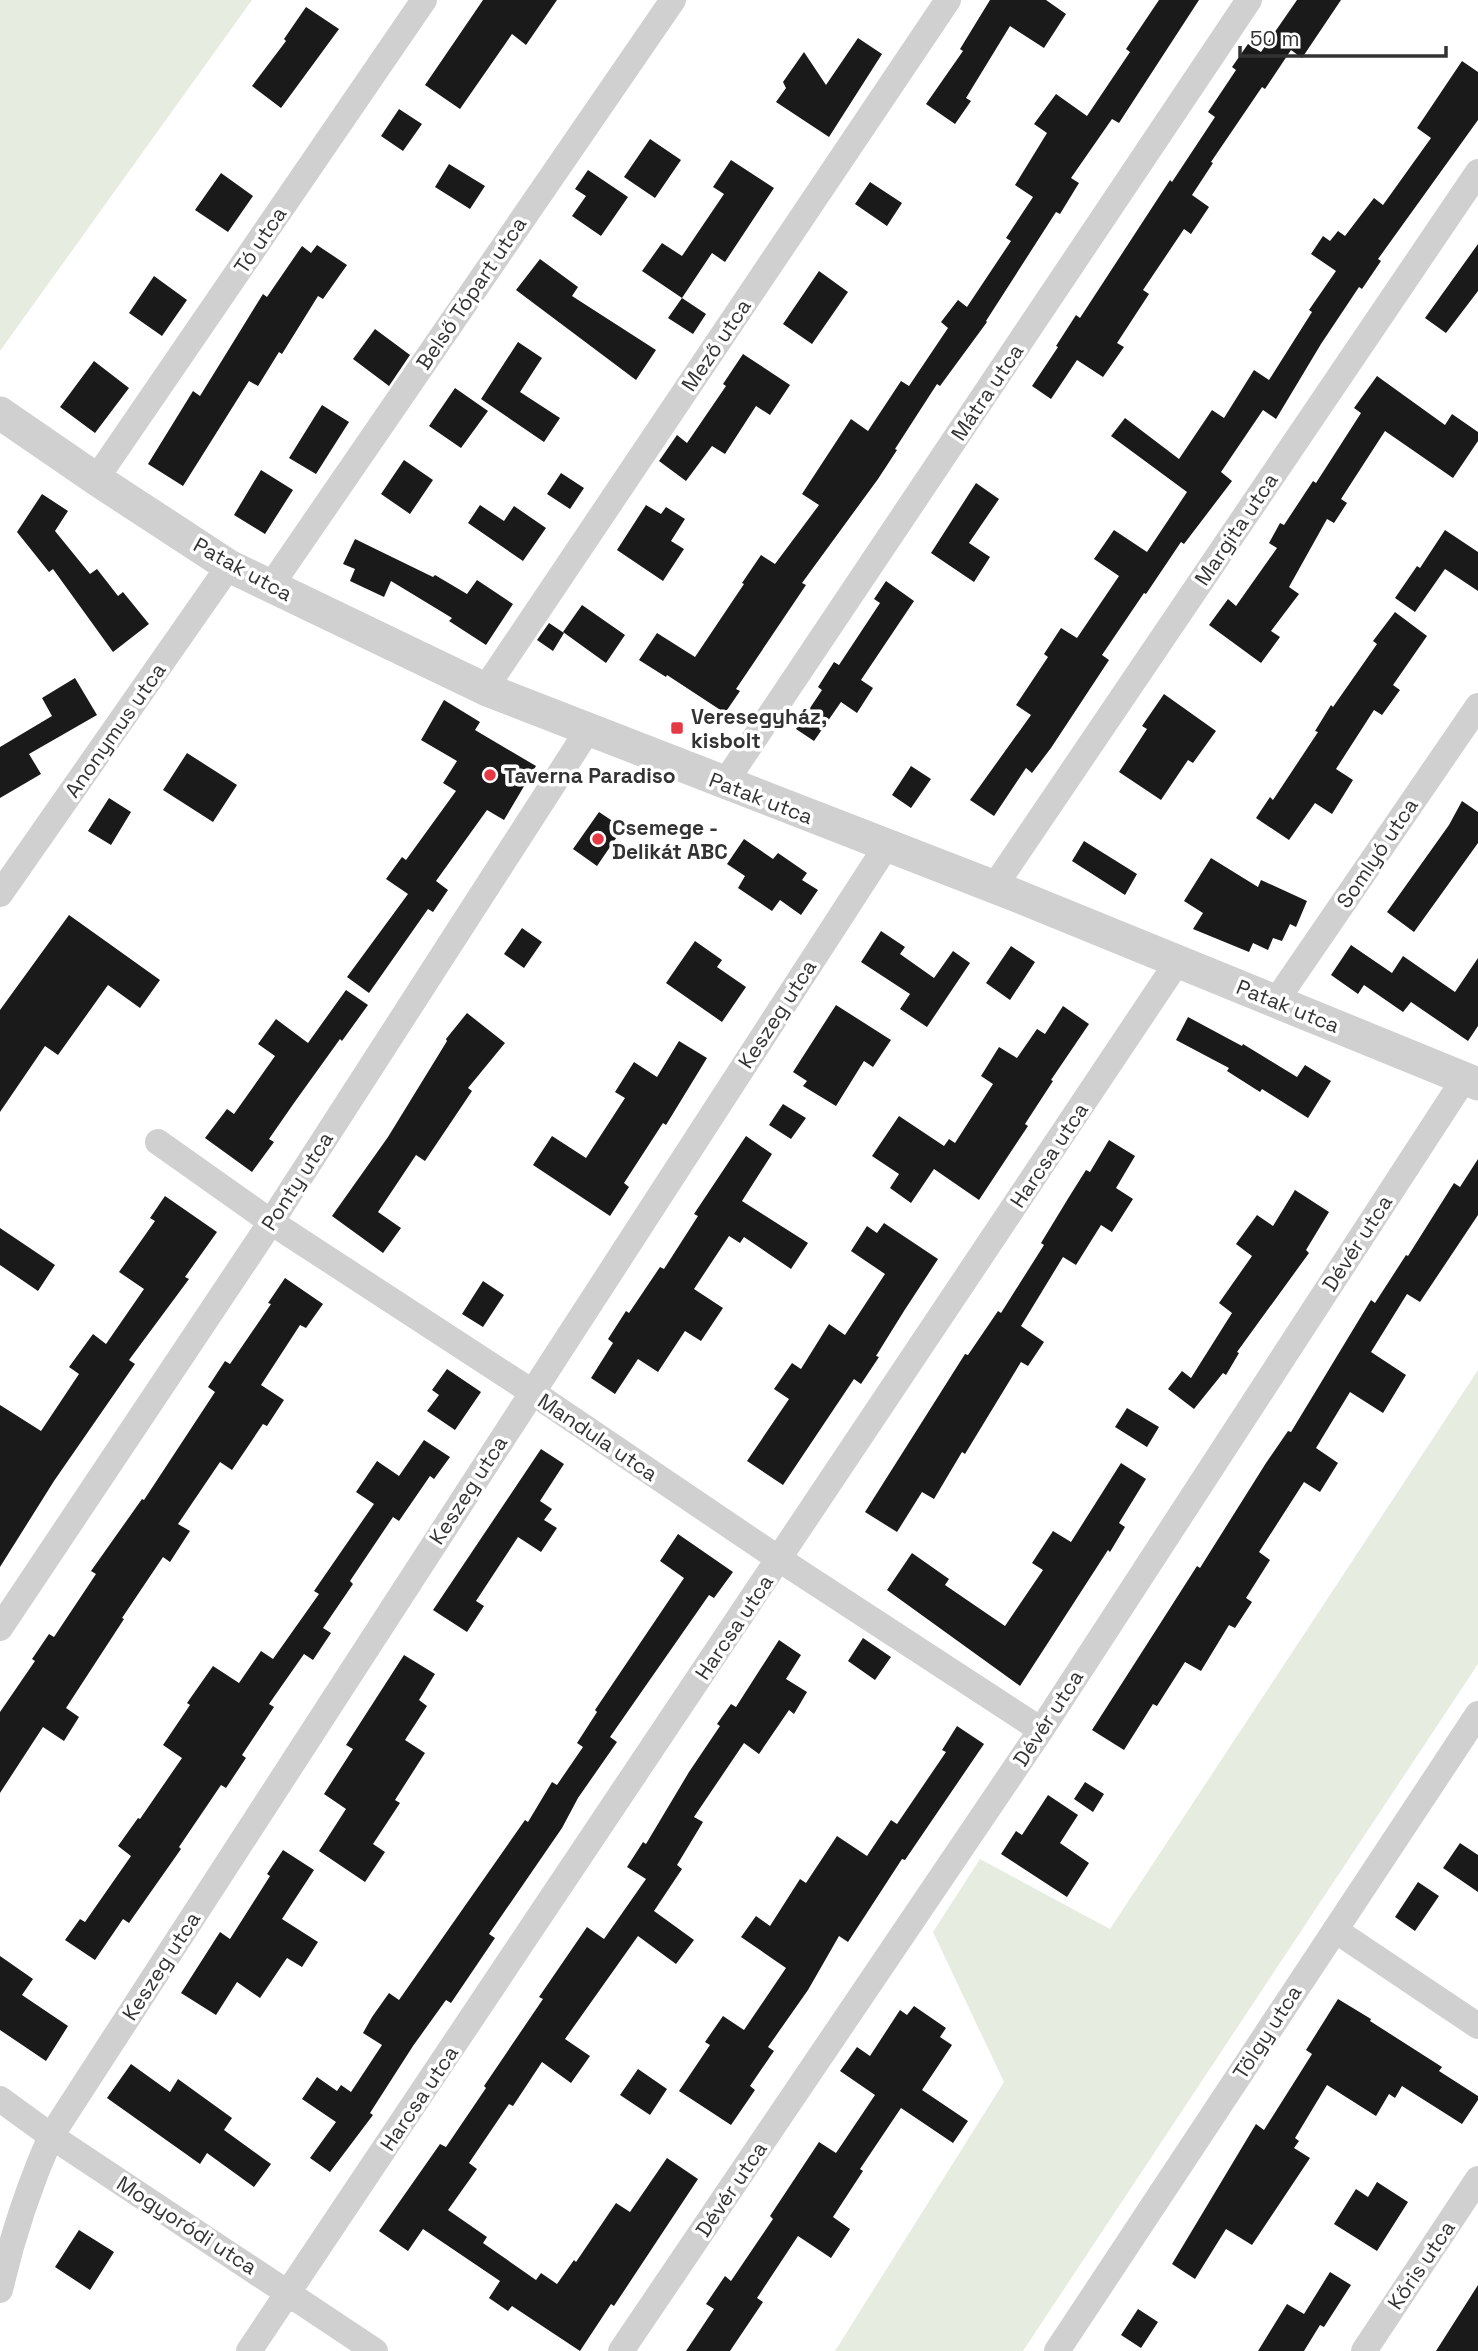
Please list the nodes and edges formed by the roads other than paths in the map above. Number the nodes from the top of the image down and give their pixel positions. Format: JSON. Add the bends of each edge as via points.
{"nodes":[{"id":1,"x":424,"y":0,"type":"edge"},
{"id":2,"x":673,"y":0,"type":"edge"},
{"id":3,"x":948,"y":0,"type":"edge"},
{"id":4,"x":1249,"y":0,"type":"edge"},
{"id":5,"x":1478,"y":172,"type":"edge"},
{"id":6,"x":0,"y":413,"type":"edge"},
{"id":7,"x":96,"y":479,"type":"junction"},
{"id":8,"x":229,"y":566,"type":"junction"},
{"id":9,"x":270,"y":587,"type":"junction"},
{"id":10,"x":485,"y":689,"type":"junction"},
{"id":11,"x":1478,"y":706,"type":"edge"},
{"id":12,"x":588,"y":730,"type":"junction"},
{"id":13,"x":724,"y":784,"type":"junction"},
{"id":14,"x":887,"y":845,"type":"junction"},
{"id":15,"x":994,"y":887,"type":"junction"},
{"id":16,"x":0,"y":894,"type":"edge"},
{"id":17,"x":1178,"y":961,"type":"junction"},
{"id":18,"x":1276,"y":1001,"type":"junction"},
{"id":19,"x":1471,"y":1082,"type":"edge"},
{"id":20,"x":158,"y":1142,"type":"dead end"},
{"id":21,"x":271,"y":1222,"type":"junction"},
{"id":22,"x":532,"y":1392,"type":"junction"},
{"id":23,"x":779,"y":1559,"type":"junction"},
{"id":24,"x":0,"y":1628,"type":"edge"},
{"id":25,"x":1478,"y":1714,"type":"edge"},
{"id":26,"x":1041,"y":1730,"type":"junction"},
{"id":27,"x":1335,"y":1930,"type":"junction"},
{"id":28,"x":1478,"y":2026,"type":"edge"},
{"id":29,"x":0,"y":2099,"type":"edge"},
{"id":30,"x":51,"y":2136,"type":"junction"},
{"id":31,"x":1478,"y":2179,"type":"edge"},
{"id":32,"x":0,"y":2290,"type":"edge"},
{"id":33,"x":289,"y":2293,"type":"junction"},
{"id":34,"x":249,"y":2351,"type":"edge"},
{"id":35,"x":375,"y":2351,"type":"edge"},
{"id":36,"x":621,"y":2351,"type":"edge"},
{"id":37,"x":1056,"y":2351,"type":"edge"},
{"id":38,"x":1364,"y":2351,"type":"edge"}],
"edges":[{"from":1,"to":7,"type":"street","name":"Tó utca"},
{"from":2,"to":9,"type":"street","name":"Belső Tópart utca"},
{"from":3,"to":10,"type":"street","name":"Mező utca"},
{"from":4,"to":13,"type":"street","name":"Mátra utca"},
{"from":5,"to":15,"type":"street","name":"Margita utca"},
{"from":6,"to":7,"type":"street","name":"Patak utca"},
{"from":7,"to":8,"type":"street","name":"Patak utca"},
{"from":8,"to":9,"type":"street","name":"Patak utca"},
{"from":8,"to":16,"type":"street","name":"Anonymus utca"},
{"from":9,"to":10,"type":"street","name":"Patak utca"},
{"from":10,"to":12,"type":"street","name":"Patak utca"},
{"from":11,"to":18,"type":"street","name":"Somlyó utca"},
{"from":12,"to":13,"type":"street","name":"Patak utca"},
{"from":12,"to":21,"type":"street","name":"Ponty utca"},
{"from":13,"to":14,"type":"street","name":"Patak utca"},
{"from":14,"to":15,"type":"street","name":"Patak utca"},
{"from":14,"to":22,"type":"street","name":"Keszeg utca"},
{"from":15,"to":17,"type":"street","name":"Patak utca"},
{"from":17,"to":18,"type":"street","name":"Patak utca"},
{"from":17,"to":23,"type":"street","name":"Harcsa utca"},
{"from":18,"to":19,"type":"street","name":"Patak utca"},
{"from":19,"to":26,"type":"street","name":"Dévér utca"},
{"from":20,"to":21,"type":"street","name":"Mandula utca"},
{"from":21,"to":22,"type":"street","name":"Mandula utca"},
{"from":21,"to":24,"type":"street","name":"Ponty utca"},
{"from":22,"to":23,"type":"street","name":"Mandula utca"},
{"from":22,"to":30,"type":"street","name":"Keszeg utca"},
{"from":23,"to":26,"type":"street","name":"Mandula utca"},
{"from":23,"to":33,"type":"street","name":"Harcsa utca"},
{"from":25,"to":27,"type":"street","name":"Tölgy utca"},
{"from":26,"to":36,"type":"street","name":"Dévér utca"},
{"from":27,"to":28,"type":"street"},
{"from":27,"to":37,"type":"street","name":"Tölgy utca"},
{"from":29,"to":30,"type":"street","name":"Mogyoródi utca"},
{"from":30,"to":32,"type":"street","name":"Keszeg utca","via":[[11,2243]]},
{"from":30,"to":33,"type":"street","name":"Mogyoródi utca"},
{"from":31,"to":38,"type":"street","name":"Kőris utca"},
{"from":33,"to":34,"type":"street","name":"Harcsa utca"},
{"from":33,"to":35,"type":"street","name":"Mogyoródi utca"}]}
